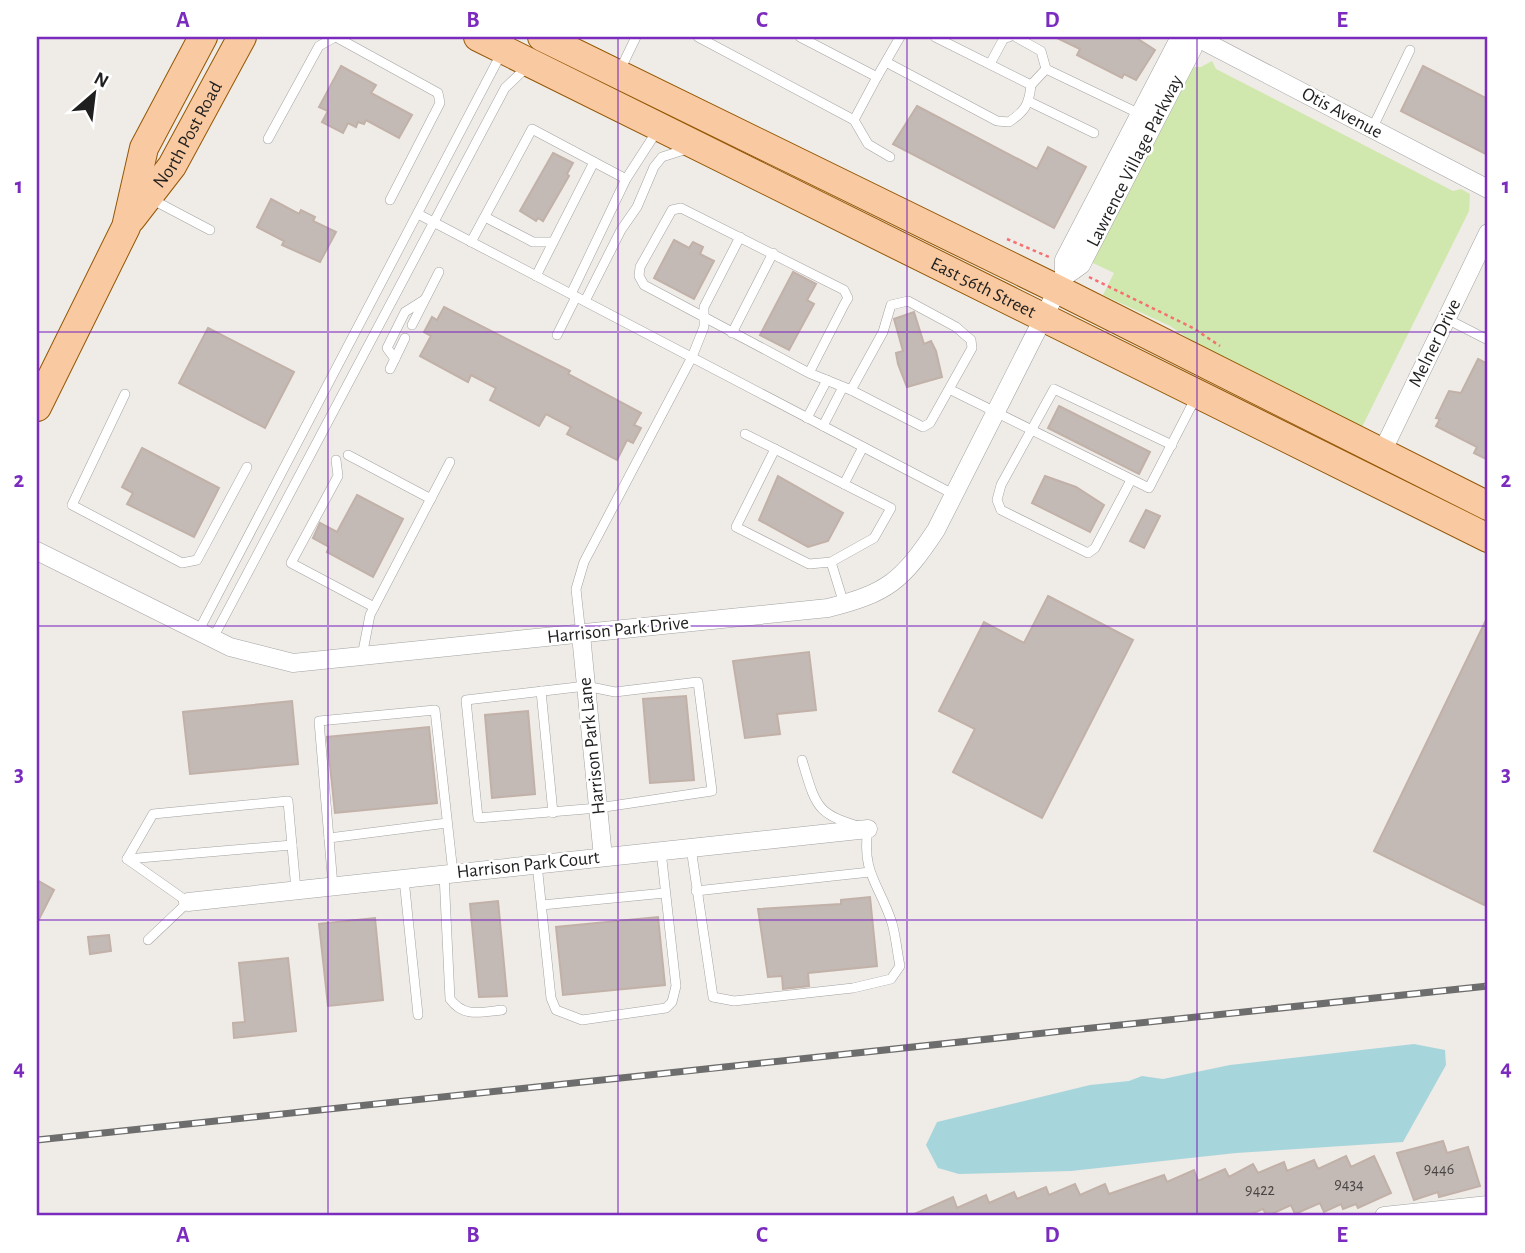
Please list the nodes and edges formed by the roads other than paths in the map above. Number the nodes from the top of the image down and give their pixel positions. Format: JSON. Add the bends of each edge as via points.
{"nodes":[{"id":1,"x":202,"y":37,"type":"edge"},
{"id":2,"x":242,"y":37,"type":"edge"},
{"id":3,"x":336,"y":37,"type":"edge"},
{"id":4,"x":478,"y":37,"type":"edge"},
{"id":5,"x":542,"y":37,"type":"edge"},
{"id":6,"x":636,"y":37,"type":"edge"},
{"id":7,"x":698,"y":37,"type":"edge"},
{"id":8,"x":800,"y":37,"type":"edge"},
{"id":9,"x":900,"y":37,"type":"edge"},
{"id":10,"x":936,"y":37,"type":"edge"},
{"id":11,"x":1009,"y":37,"type":"edge"},
{"id":12,"x":1016,"y":37,"type":"edge"},
{"id":13,"x":1184,"y":37,"type":"edge"},
{"id":14,"x":1194,"y":37,"type":"edge"},
{"id":15,"x":954,"y":41,"type":"edge"},
{"id":16,"x":504,"y":49,"type":"junction"},
{"id":17,"x":1410,"y":50,"type":"dead end"},
{"id":18,"x":886,"y":62,"type":"junction"},
{"id":19,"x":532,"y":63,"type":"junction"},
{"id":20,"x":990,"y":64,"type":"junction"},
{"id":21,"x":1046,"y":69,"type":"junction"},
{"id":22,"x":617,"y":74,"type":"junction"},
{"id":23,"x":877,"y":77,"type":"junction"},
{"id":24,"x":1031,"y":85,"type":"junction"},
{"id":25,"x":1030,"y":102,"type":"junction"},
{"id":26,"x":1140,"y":114,"type":"junction"},
{"id":27,"x":854,"y":120,"type":"junction"},
{"id":28,"x":659,"y":127,"type":"junction"},
{"id":29,"x":1372,"y":129,"type":"junction"},
{"id":30,"x":1094,"y":133,"type":"dead end"},
{"id":31,"x":268,"y":139,"type":"dead end"},
{"id":32,"x":699,"y":146,"type":"junction"},
{"id":33,"x":773,"y":151,"type":"junction"},
{"id":34,"x":890,"y":157,"type":"dead end"},
{"id":35,"x":594,"y":162,"type":"junction"},
{"id":36,"x":626,"y":179,"type":"junction"},
{"id":37,"x":1488,"y":189,"type":"edge"},
{"id":38,"x":148,"y":197,"type":"junction"},
{"id":39,"x":390,"y":200,"type":"dead end"},
{"id":40,"x":418,"y":214,"type":"junction"},
{"id":41,"x":485,"y":216,"type":"junction"},
{"id":42,"x":436,"y":223,"type":"junction"},
{"id":43,"x":126,"y":227,"type":"junction"},
{"id":44,"x":210,"y":230,"type":"dead end"},
{"id":45,"x":1488,"y":233,"type":"edge"},
{"id":46,"x":740,"y":237,"type":"junction"},
{"id":47,"x":471,"y":242,"type":"junction"},
{"id":48,"x":553,"y":242,"type":"junction"},
{"id":49,"x":773,"y":253,"type":"junction"},
{"id":50,"x":439,"y":272,"type":"dead end"},
{"id":51,"x":536,"y":276,"type":"junction"},
{"id":52,"x":1054,"y":295,"type":"junction"},
{"id":53,"x":577,"y":297,"type":"junction"},
{"id":54,"x":424,"y":300,"type":"junction"},
{"id":55,"x":705,"y":318,"type":"junction"},
{"id":56,"x":1447,"y":319,"type":"junction"},
{"id":57,"x":412,"y":325,"type":"dead end"},
{"id":58,"x":732,"y":333,"type":"junction"},
{"id":59,"x":556,"y":335,"type":"dead end"},
{"id":60,"x":405,"y":338,"type":"dead end"},
{"id":61,"x":1488,"y":340,"type":"edge"},
{"id":62,"x":692,"y":357,"type":"junction"},
{"id":63,"x":396,"y":359,"type":"junction"},
{"id":64,"x":390,"y":369,"type":"dead end"},
{"id":65,"x":808,"y":373,"type":"junction"},
{"id":66,"x":827,"y":380,"type":"junction"},
{"id":67,"x":847,"y":388,"type":"junction"},
{"id":68,"x":949,"y":389,"type":"junction"},
{"id":69,"x":125,"y":394,"type":"dead end"},
{"id":70,"x":1207,"y":397,"type":"junction"},
{"id":71,"x":37,"y":407,"type":"edge"},
{"id":72,"x":995,"y":414,"type":"junction"},
{"id":73,"x":807,"y":418,"type":"junction"},
{"id":74,"x":823,"y":426,"type":"junction"},
{"id":75,"x":1028,"y":430,"type":"junction"},
{"id":76,"x":745,"y":434,"type":"dead end"},
{"id":77,"x":1172,"y":445,"type":"junction"},
{"id":78,"x":863,"y":447,"type":"junction"},
{"id":79,"x":775,"y":449,"type":"junction"},
{"id":80,"x":1382,"y":452,"type":"junction"},
{"id":81,"x":348,"y":455,"type":"dead end"},
{"id":82,"x":336,"y":460,"type":"dead end"},
{"id":83,"x":450,"y":462,"type":"dead end"},
{"id":84,"x":247,"y":467,"type":"dead end"},
{"id":85,"x":1130,"y":480,"type":"junction"},
{"id":86,"x":844,"y":484,"type":"junction"},
{"id":87,"x":955,"y":495,"type":"junction"},
{"id":88,"x":431,"y":499,"type":"junction"},
{"id":89,"x":1488,"y":506,"type":"edge"},
{"id":90,"x":1488,"y":538,"type":"edge"},
{"id":91,"x":37,"y":551,"type":"edge"},
{"id":92,"x":831,"y":562,"type":"junction"},
{"id":93,"x":844,"y":604,"type":"junction"},
{"id":94,"x":374,"y":607,"type":"junction"},
{"id":95,"x":580,"y":635,"type":"junction"},
{"id":96,"x":205,"y":636,"type":"junction"},
{"id":97,"x":362,"y":656,"type":"junction"},
{"id":98,"x":586,"y":686,"type":"junction"},
{"id":99,"x":541,"y":691,"type":"junction"},
{"id":100,"x":802,"y":760,"type":"dead end"},
{"id":101,"x":598,"y":808,"type":"junction"},
{"id":102,"x":553,"y":813,"type":"junction"},
{"id":103,"x":447,"y":823,"type":"junction"},
{"id":104,"x":868,"y":829,"type":"junction"},
{"id":105,"x":329,"y":838,"type":"junction"},
{"id":106,"x":292,"y":845,"type":"junction"},
{"id":107,"x":691,"y":848,"type":"junction"},
{"id":108,"x":661,"y":851,"type":"junction"},
{"id":109,"x":603,"y":857,"type":"junction"},
{"id":110,"x":127,"y":859,"type":"junction"},
{"id":111,"x":537,"y":864,"type":"junction"},
{"id":112,"x":870,"y":872,"type":"junction"},
{"id":113,"x":448,"y":874,"type":"junction"},
{"id":114,"x":404,"y":878,"type":"junction"},
{"id":115,"x":333,"y":886,"type":"junction"},
{"id":116,"x":296,"y":890,"type":"junction"},
{"id":117,"x":696,"y":891,"type":"junction"},
{"id":118,"x":666,"y":893,"type":"junction"},
{"id":119,"x":188,"y":902,"type":"junction"},
{"id":120,"x":542,"y":905,"type":"junction"},
{"id":121,"x":148,"y":940,"type":"dead end"},
{"id":122,"x":502,"y":1010,"type":"dead end"},
{"id":123,"x":418,"y":1015,"type":"dead end"},
{"id":124,"x":1488,"y":1205,"type":"edge"},
{"id":125,"x":1391,"y":1216,"type":"edge"}],
"edges":[{"from":1,"to":43,"type":"main road","name":"North Post Road","via":[[144,148]]},
{"from":2,"to":38,"type":"main road","name":"North Post Road","via":[[193,130]]},
{"from":3,"to":31,"type":"lane","via":[[319,46]]},
{"from":3,"to":39,"type":"lane","via":[[438,93],[440,103]]},
{"from":4,"to":16,"type":"main road","name":"East 56th Street"},
{"from":5,"to":22,"type":"main road","name":"East 56th Street"},
{"from":6,"to":22,"type":"lane"},
{"from":7,"to":27,"type":"lane"},
{"from":8,"to":23,"type":"lane"},
{"from":9,"to":18,"type":"lane"},
{"from":10,"to":15,"type":"lane"},
{"from":11,"to":20,"type":"lane","via":[[1004,38]]},
{"from":12,"to":21,"type":"lane","via":[[1041,51]]},
{"from":13,"to":26,"type":"street","name":"Lawrence Village Parkway"},
{"from":14,"to":29,"type":"street","name":"Otis Avenue"},
{"from":14,"to":52,"type":"street","name":"Lawrence Village Parkway","via":[[1193,48],[1081,265]]},
{"from":15,"to":20,"type":"lane"},
{"from":16,"to":19,"type":"main road","name":"East 56th Street"},
{"from":16,"to":40,"type":"lane"},
{"from":17,"to":29,"type":"lane"},
{"from":18,"to":23,"type":"lane"},
{"from":18,"to":25,"type":"lane","via":[[997,121],[1009,122]]},
{"from":19,"to":22,"type":"main road","via":[[558,62],[605,84]]},
{"from":19,"to":28,"type":"main road","name":"East 56th Street"},
{"from":19,"to":42,"type":"lane","via":[[505,88]]},
{"from":20,"to":24,"type":"lane"},
{"from":21,"to":24,"type":"lane"},
{"from":21,"to":26,"type":"lane"},
{"from":22,"to":33,"type":"main road","name":"East 56th Street"},
{"from":23,"to":27,"type":"lane"},
{"from":24,"to":25,"type":"lane"},
{"from":25,"to":30,"type":"lane"},
{"from":26,"to":52,"type":"street","name":"Lawrence Village Parkway","via":[[1064,260]]},
{"from":27,"to":34,"type":"lane","via":[[868,144]]},
{"from":28,"to":32,"type":"main road","name":"East 56th Street"},
{"from":28,"to":33,"type":"main road","via":[[673,120],[736,148],[757,154]]},
{"from":28,"to":36,"type":"lane"},
{"from":29,"to":37,"type":"street","name":"Otis Avenue"},
{"from":32,"to":52,"type":"main road","name":"East 56th Street"},
{"from":32,"to":53,"type":"lane","via":[[662,157],[637,207]]},
{"from":33,"to":52,"type":"main road","name":"East 56th Street"},
{"from":35,"to":36,"type":"lane"},
{"from":35,"to":41,"type":"lane","via":[[532,129]]},
{"from":35,"to":48,"type":"lane"},
{"from":36,"to":53,"type":"lane"},
{"from":38,"to":43,"type":"main road","name":"North Post Road"},
{"from":38,"to":44,"type":"lane"},
{"from":40,"to":42,"type":"lane"},
{"from":40,"to":96,"type":"lane"},
{"from":41,"to":47,"type":"lane"},
{"from":41,"to":48,"type":"lane","via":[[533,242]]},
{"from":42,"to":47,"type":"lane"},
{"from":42,"to":96,"type":"lane"},
{"from":43,"to":71,"type":"main road","name":"North Post Road"},
{"from":45,"to":56,"type":"street","name":"Melner Drive"},
{"from":46,"to":49,"type":"lane"},
{"from":46,"to":55,"type":"lane","via":[[704,307]]},
{"from":46,"to":55,"type":"lane","via":[[681,208],[672,210],[640,267],[644,285]]},
{"from":47,"to":51,"type":"lane"},
{"from":48,"to":51,"type":"lane"},
{"from":49,"to":58,"type":"lane"},
{"from":49,"to":65,"type":"lane","via":[[835,284],[848,298]]},
{"from":50,"to":54,"type":"lane"},
{"from":51,"to":53,"type":"lane"},
{"from":52,"to":70,"type":"main road","name":"East 56th Street"},
{"from":52,"to":72,"type":"street","name":"Harrison Park Drive"},
{"from":52,"to":80,"type":"main road","name":"East 56th Street"},
{"from":53,"to":59,"type":"lane"},
{"from":53,"to":62,"type":"lane"},
{"from":54,"to":57,"type":"lane"},
{"from":54,"to":63,"type":"lane","via":[[405,312],[387,348]]},
{"from":55,"to":58,"type":"lane"},
{"from":55,"to":62,"type":"lane"},
{"from":56,"to":61,"type":"lane"},
{"from":56,"to":80,"type":"street","name":"Melner Drive"},
{"from":58,"to":65,"type":"lane"},
{"from":60,"to":63,"type":"lane"},
{"from":62,"to":73,"type":"lane"},
{"from":62,"to":95,"type":"lane","via":[[584,562],[576,590]]},
{"from":63,"to":64,"type":"lane"},
{"from":65,"to":66,"type":"lane"},
{"from":66,"to":67,"type":"lane"},
{"from":66,"to":73,"type":"lane"},
{"from":67,"to":68,"type":"lane","via":[[923,427],[930,423]]},
{"from":67,"to":68,"type":"lane","via":[[883,332],[891,305],[908,301],[971,340],[972,348]]},
{"from":67,"to":74,"type":"lane"},
{"from":68,"to":72,"type":"lane"},
{"from":69,"to":84,"type":"lane","via":[[72,505],[182,563],[197,560]]},
{"from":70,"to":77,"type":"lane"},
{"from":70,"to":80,"type":"main road","via":[[1367,461]]},
{"from":70,"to":90,"type":"main road","name":"East 56th Street"},
{"from":72,"to":75,"type":"lane"},
{"from":72,"to":87,"type":"street","name":"Harrison Park Drive"},
{"from":73,"to":74,"type":"lane"},
{"from":74,"to":78,"type":"lane"},
{"from":75,"to":77,"type":"lane","via":[[1054,389]]},
{"from":75,"to":85,"type":"lane"},
{"from":75,"to":85,"type":"lane","via":[[1001,485],[1001,510],[1088,553],[1095,548]]},
{"from":76,"to":79,"type":"lane"},
{"from":77,"to":85,"type":"lane","via":[[1149,488]]},
{"from":78,"to":86,"type":"lane"},
{"from":78,"to":87,"type":"lane"},
{"from":79,"to":86,"type":"lane"},
{"from":79,"to":92,"type":"lane","via":[[736,527],[809,564]]},
{"from":80,"to":89,"type":"main road","name":"East 56th Street"},
{"from":81,"to":88,"type":"lane"},
{"from":82,"to":94,"type":"lane","via":[[338,476],[291,563]]},
{"from":83,"to":88,"type":"lane"},
{"from":86,"to":92,"type":"lane","via":[[891,508],[874,538]]},
{"from":87,"to":93,"type":"street","name":"Harrison Park Drive","via":[[914,564],[883,590]]},
{"from":88,"to":94,"type":"lane"},
{"from":91,"to":96,"type":"street","name":"Harrison Park Drive"},
{"from":92,"to":93,"type":"lane"},
{"from":93,"to":95,"type":"street","name":"Harrison Park Drive"},
{"from":94,"to":97,"type":"lane"},
{"from":95,"to":97,"type":"street","name":"Harrison Park Drive"},
{"from":95,"to":98,"type":"street","name":"Harrison Park Lane"},
{"from":96,"to":97,"type":"street","name":"Harrison Park Drive","via":[[254,655],[293,663]]},
{"from":98,"to":99,"type":"lane"},
{"from":98,"to":101,"type":"street","name":"Harrison Park Lane"},
{"from":98,"to":101,"type":"lane","via":[[615,692],[698,681],[712,791]]},
{"from":99,"to":102,"type":"lane"},
{"from":99,"to":102,"type":"lane","via":[[466,700],[478,818]]},
{"from":100,"to":104,"type":"lane","via":[[813,796],[824,813]]},
{"from":101,"to":102,"type":"lane"},
{"from":101,"to":109,"type":"street","name":"Harrison Park Lane"},
{"from":103,"to":105,"type":"lane"},
{"from":103,"to":105,"type":"lane","via":[[435,710],[319,720]]},
{"from":103,"to":113,"type":"lane"},
{"from":104,"to":107,"type":"street","name":"Harrison Park Court"},
{"from":104,"to":112,"type":"lane","via":[[864,853]]},
{"from":105,"to":115,"type":"lane"},
{"from":106,"to":110,"type":"lane"},
{"from":106,"to":110,"type":"lane","via":[[288,801],[153,814]]},
{"from":106,"to":116,"type":"lane"},
{"from":107,"to":108,"type":"street","name":"Harrison Park Court"},
{"from":107,"to":117,"type":"lane"},
{"from":108,"to":109,"type":"street","name":"Harrison Park Court"},
{"from":108,"to":118,"type":"lane"},
{"from":109,"to":111,"type":"street","name":"Harrison Park Court"},
{"from":110,"to":119,"type":"lane"},
{"from":111,"to":113,"type":"street","name":"Harrison Park Court"},
{"from":111,"to":120,"type":"lane"},
{"from":112,"to":117,"type":"lane"},
{"from":112,"to":117,"type":"lane","via":[[892,922],[900,967],[891,979],[853,988],[734,1001],[713,997]]},
{"from":113,"to":114,"type":"street","name":"Harrison Park Court"},
{"from":113,"to":122,"type":"lane","via":[[450,999],[471,1014]]},
{"from":114,"to":115,"type":"street","name":"Harrison Park Court"},
{"from":114,"to":123,"type":"lane"},
{"from":115,"to":116,"type":"street","name":"Harrison Park Court"},
{"from":116,"to":119,"type":"street","name":"Harrison Park Court"},
{"from":118,"to":120,"type":"lane"},
{"from":118,"to":120,"type":"lane","via":[[676,986],[672,1002],[666,1008],[582,1020],[556,1010],[551,998]]},
{"from":119,"to":121,"type":"lane"},
{"from":124,"to":125,"type":"street"}]}
